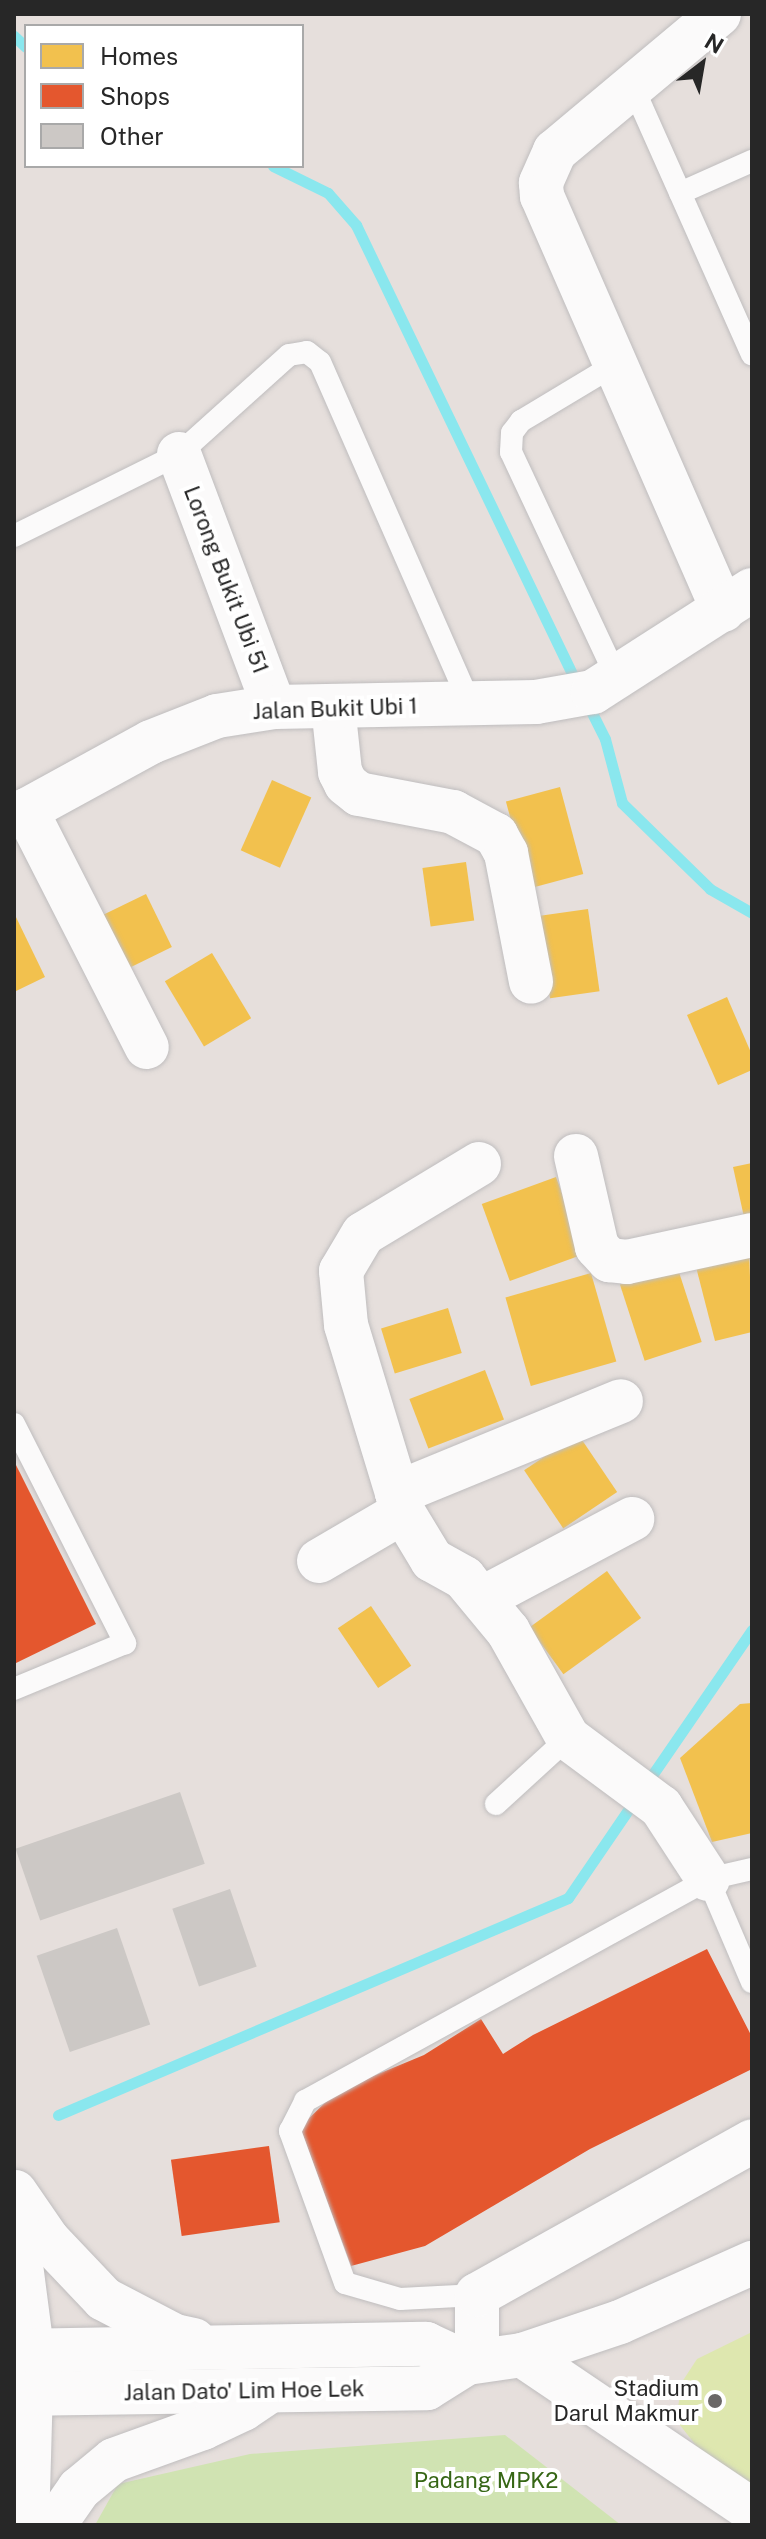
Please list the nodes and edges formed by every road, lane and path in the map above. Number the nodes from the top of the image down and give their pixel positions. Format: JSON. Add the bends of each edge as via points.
{"nodes":[{"id":1,"x":719,"y":14,"type":"edge"},
{"id":2,"x":632,"y":85,"type":"junction"},
{"id":3,"x":752,"y":161,"type":"edge"},
{"id":4,"x":680,"y":193,"type":"junction"},
{"id":5,"x":752,"y":355,"type":"edge"},
{"id":6,"x":616,"y":364,"type":"junction"},
{"id":7,"x":179,"y":454,"type":"junction"},
{"id":8,"x":14,"y":536,"type":"edge"},
{"id":9,"x":738,"y":600,"type":"edge"},
{"id":10,"x":605,"y":685,"type":"junction"},
{"id":11,"x":333,"y":706,"type":"junction"},
{"id":12,"x":471,"y":706,"type":"junction"},
{"id":13,"x":274,"y":707,"type":"junction"},
{"id":14,"x":20,"y":814,"type":"edge"},
{"id":15,"x":531,"y":982,"type":"dead end"},
{"id":16,"x":147,"y":1047,"type":"dead end"},
{"id":17,"x":576,"y":1156,"type":"dead end"},
{"id":18,"x":479,"y":1164,"type":"dead end"},
{"id":19,"x":752,"y":1235,"type":"edge"},
{"id":20,"x":621,"y":1401,"type":"dead end"},
{"id":21,"x":14,"y":1424,"type":"edge"},
{"id":22,"x":400,"y":1502,"type":"junction"},
{"id":23,"x":632,"y":1519,"type":"dead end"},
{"id":24,"x":319,"y":1561,"type":"dead end"},
{"id":25,"x":483,"y":1598,"type":"junction"},
{"id":26,"x":14,"y":1689,"type":"edge"},
{"id":27,"x":568,"y":1738,"type":"junction"},
{"id":28,"x":496,"y":1804,"type":"dead end"},
{"id":29,"x":752,"y":1869,"type":"edge"},
{"id":30,"x":708,"y":1879,"type":"junction"},
{"id":31,"x":752,"y":1982,"type":"edge"},
{"id":32,"x":752,"y":2141,"type":"edge"},
{"id":33,"x":14,"y":2190,"type":"edge"},
{"id":34,"x":14,"y":2211,"type":"edge"},
{"id":35,"x":752,"y":2263,"type":"edge"},
{"id":36,"x":477,"y":2295,"type":"junction"},
{"id":37,"x":237,"y":2347,"type":"junction"},
{"id":38,"x":23,"y":2350,"type":"edge"},
{"id":39,"x":522,"y":2355,"type":"junction"},
{"id":40,"x":472,"y":2362,"type":"junction"},
{"id":41,"x":270,"y":2390,"type":"junction"},
{"id":42,"x":24,"y":2394,"type":"edge"},
{"id":43,"x":747,"y":2512,"type":"edge"},
{"id":44,"x":22,"y":2525,"type":"edge"},
{"id":45,"x":54,"y":2525,"type":"edge"}],
"edges":[{"from":1,"to":2,"type":"street"},
{"from":2,"to":4,"type":"lane"},
{"from":2,"to":6,"type":"street","via":[[555,151],[541,183],[542,196]]},
{"from":3,"to":4,"type":"lane"},
{"from":4,"to":5,"type":"lane"},
{"from":6,"to":9,"type":"street"},
{"from":6,"to":10,"type":"lane","via":[[521,421],[512,433],[511,452]]},
{"from":7,"to":8,"type":"lane"},
{"from":7,"to":12,"type":"lane","via":[[289,355],[307,352],[320,362]]},
{"from":7,"to":13,"type":"street","name":"Lorong Bukit Ubi 51"},
{"from":9,"to":10,"type":"street"},
{"from":10,"to":12,"type":"street","name":"Jalan Bukit Ubi 1","via":[[536,702]]},
{"from":11,"to":12,"type":"street","name":"Jalan Bukit Ubi 1"},
{"from":11,"to":13,"type":"street","name":"Jalan Bukit Ubi 1"},
{"from":11,"to":15,"type":"street","via":[[340,772],[359,794],[453,812],[496,835],[506,853]]},
{"from":13,"to":14,"type":"street","name":"Jalan Bukit Ubi 1","via":[[217,716],[151,742]]},
{"from":14,"to":16,"type":"street"},
{"from":17,"to":19,"type":"street","via":[[597,1247],[609,1260],[627,1262]]},
{"from":18,"to":22,"type":"street","via":[[363,1234],[341,1271],[346,1325]]},
{"from":20,"to":22,"type":"street"},
{"from":21,"to":26,"type":"lane","via":[[125,1643]]},
{"from":22,"to":24,"type":"street"},
{"from":22,"to":25,"type":"street","via":[[432,1560],[464,1578]]},
{"from":23,"to":25,"type":"street"},
{"from":25,"to":27,"type":"street","via":[[508,1631]]},
{"from":27,"to":28,"type":"lane"},
{"from":27,"to":30,"type":"street","via":[[661,1807]]},
{"from":29,"to":30,"type":"lane"},
{"from":30,"to":31,"type":"lane"},
{"from":30,"to":36,"type":"lane","via":[[305,2101],[290,2131],[345,2283],[400,2299]]},
{"from":32,"to":36,"type":"street"},
{"from":33,"to":37,"type":"street","via":[[48,2240],[104,2299],[175,2336]]},
{"from":34,"to":38,"type":"street"},
{"from":35,"to":39,"type":"street","name":"Jalan Dato' Lim Hoe Lek","via":[[620,2322]]},
{"from":36,"to":40,"type":"street"},
{"from":37,"to":38,"type":"street","name":"Jalan Dato' Lim Hoe Lek"},
{"from":37,"to":40,"type":"street","name":"Jalan Dato' Lim Hoe Lek","via":[[426,2344]]},
{"from":38,"to":42,"type":"street"},
{"from":39,"to":40,"type":"street","name":"Jalan Dato' Lim Hoe Lek"},
{"from":39,"to":43,"type":"street"},
{"from":40,"to":41,"type":"street","name":"Jalan Dato' Lim Hoe Lek","via":[[427,2388]]},
{"from":41,"to":42,"type":"street","name":"Jalan Dato' Lim Hoe Lek"},
{"from":41,"to":45,"type":"street","via":[[203,2428],[114,2460],[79,2489]]},
{"from":42,"to":44,"type":"street"}]}
